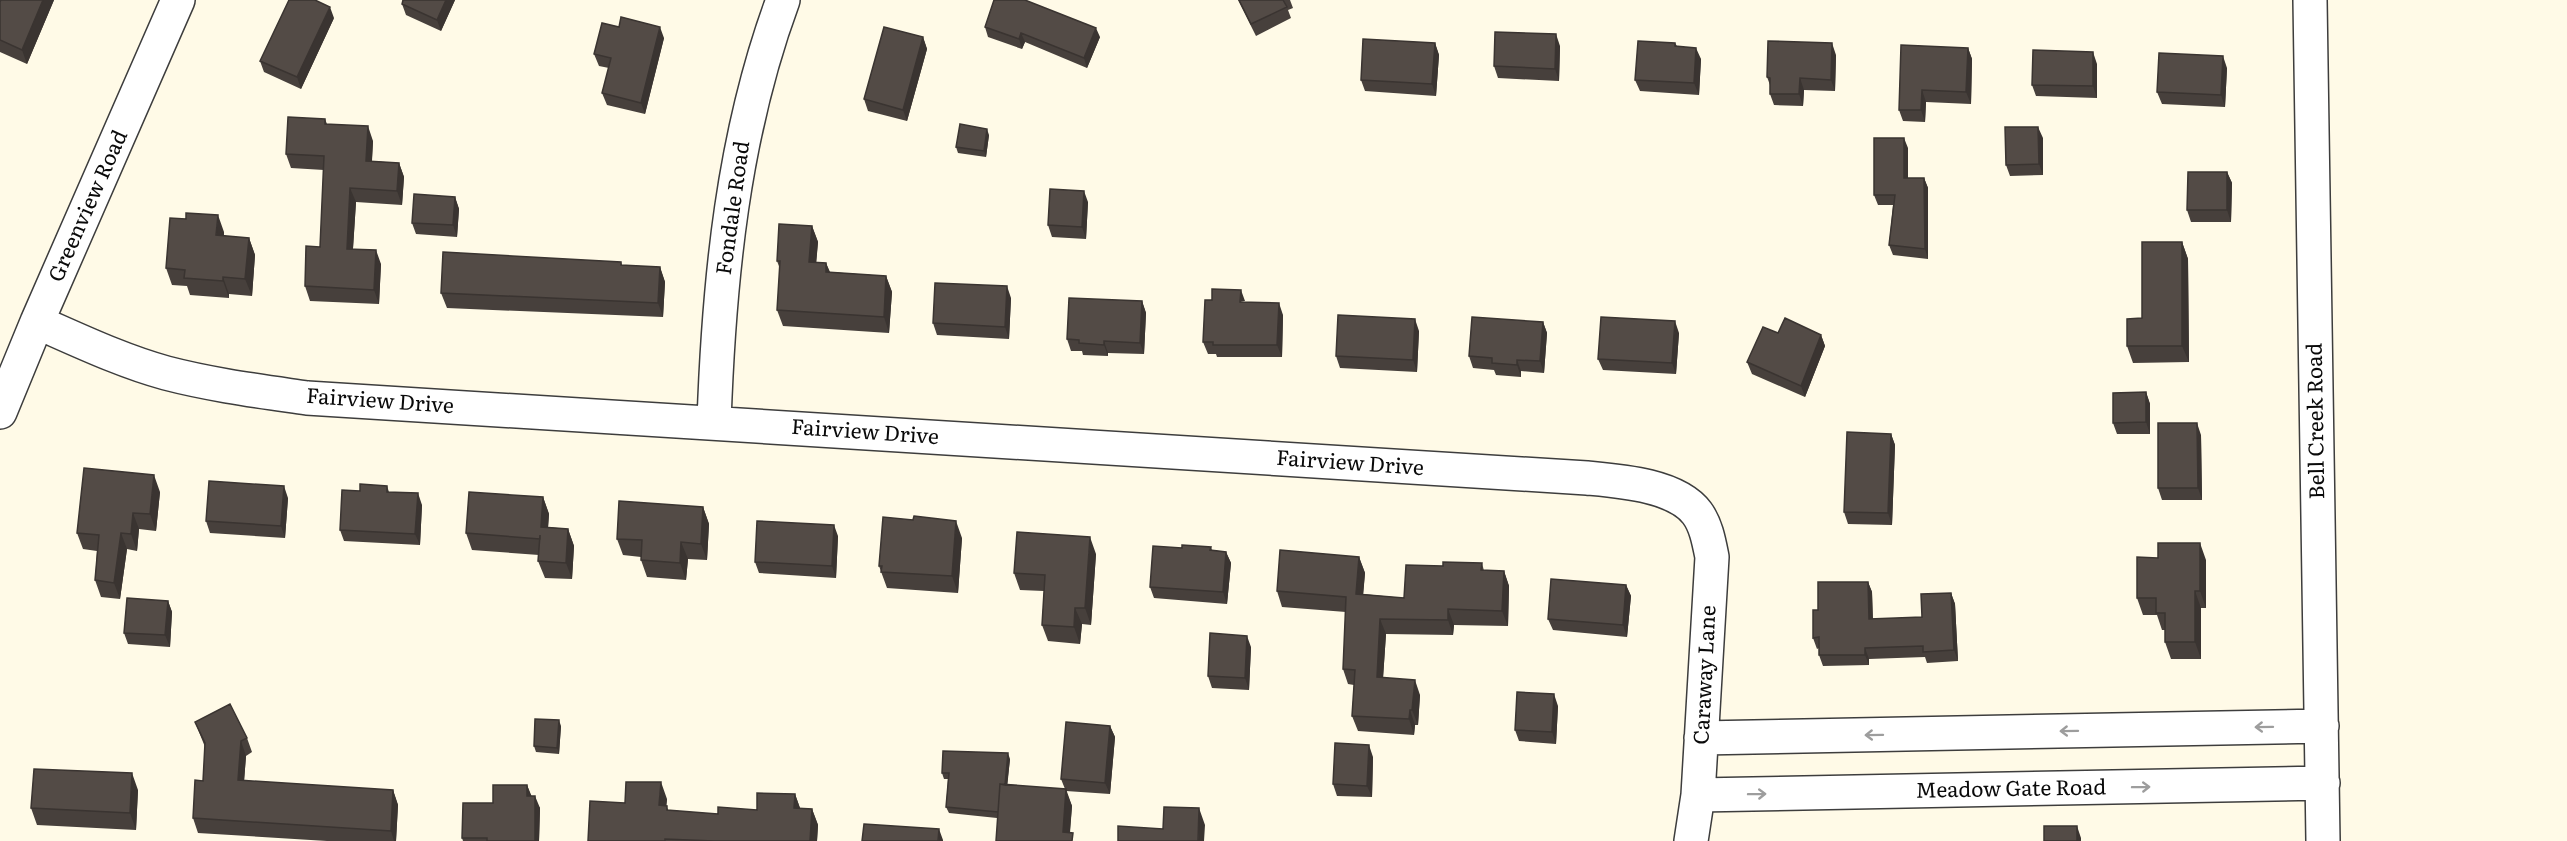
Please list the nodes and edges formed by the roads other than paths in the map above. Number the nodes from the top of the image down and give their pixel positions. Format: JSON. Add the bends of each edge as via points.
{"nodes":[{"id":1,"x":178,"y":0,"type":"edge"},
{"id":2,"x":783,"y":0,"type":"edge"},
{"id":3,"x":2310,"y":0,"type":"edge"},
{"id":4,"x":37,"y":322,"type":"junction"},
{"id":5,"x":0,"y":412,"type":"edge"},
{"id":6,"x":714,"y":422,"type":"junction"},
{"id":7,"x":1696,"y":512,"type":"joint"},
{"id":8,"x":2322,"y":726,"type":"junction"},
{"id":9,"x":1701,"y":738,"type":"junction"},
{"id":10,"x":2323,"y":783,"type":"junction"},
{"id":11,"x":1698,"y":795,"type":"junction"},
{"id":12,"x":1691,"y":841,"type":"edge"},
{"id":13,"x":2323,"y":841,"type":"edge"}],
"edges":[{"from":1,"to":4,"type":"street","name":"Greenview Road"},
{"from":2,"to":6,"type":"street","name":"Fondale Road","via":[[746,124],[730,211],[718,324]]},
{"from":3,"to":8,"type":"street","name":"Bell Creek Road"},
{"from":4,"to":5,"type":"street","name":"Greenview Road"},
{"from":4,"to":6,"type":"street","name":"Fairview Drive","via":[[163,372],[296,396]]},
{"from":6,"to":7,"type":"street","name":"Fairview Drive","via":[[1587,478],[1670,493]]},
{"from":7,"to":9,"type":"street","name":"Caraway Lane","via":[[1713,557]]},
{"from":8,"to":9,"type":"street","one_way":true},
{"from":8,"to":10,"type":"street","name":"Bell Creek Road"},
{"from":9,"to":11,"type":"street","name":"Caraway Lane"},
{"from":11,"to":10,"type":"street","name":"Meadow Gate Road","one_way":true},
{"from":10,"to":13,"type":"street","name":"Bell Creek Road"},
{"from":11,"to":12,"type":"street","name":"Caraway Lane"}]}
